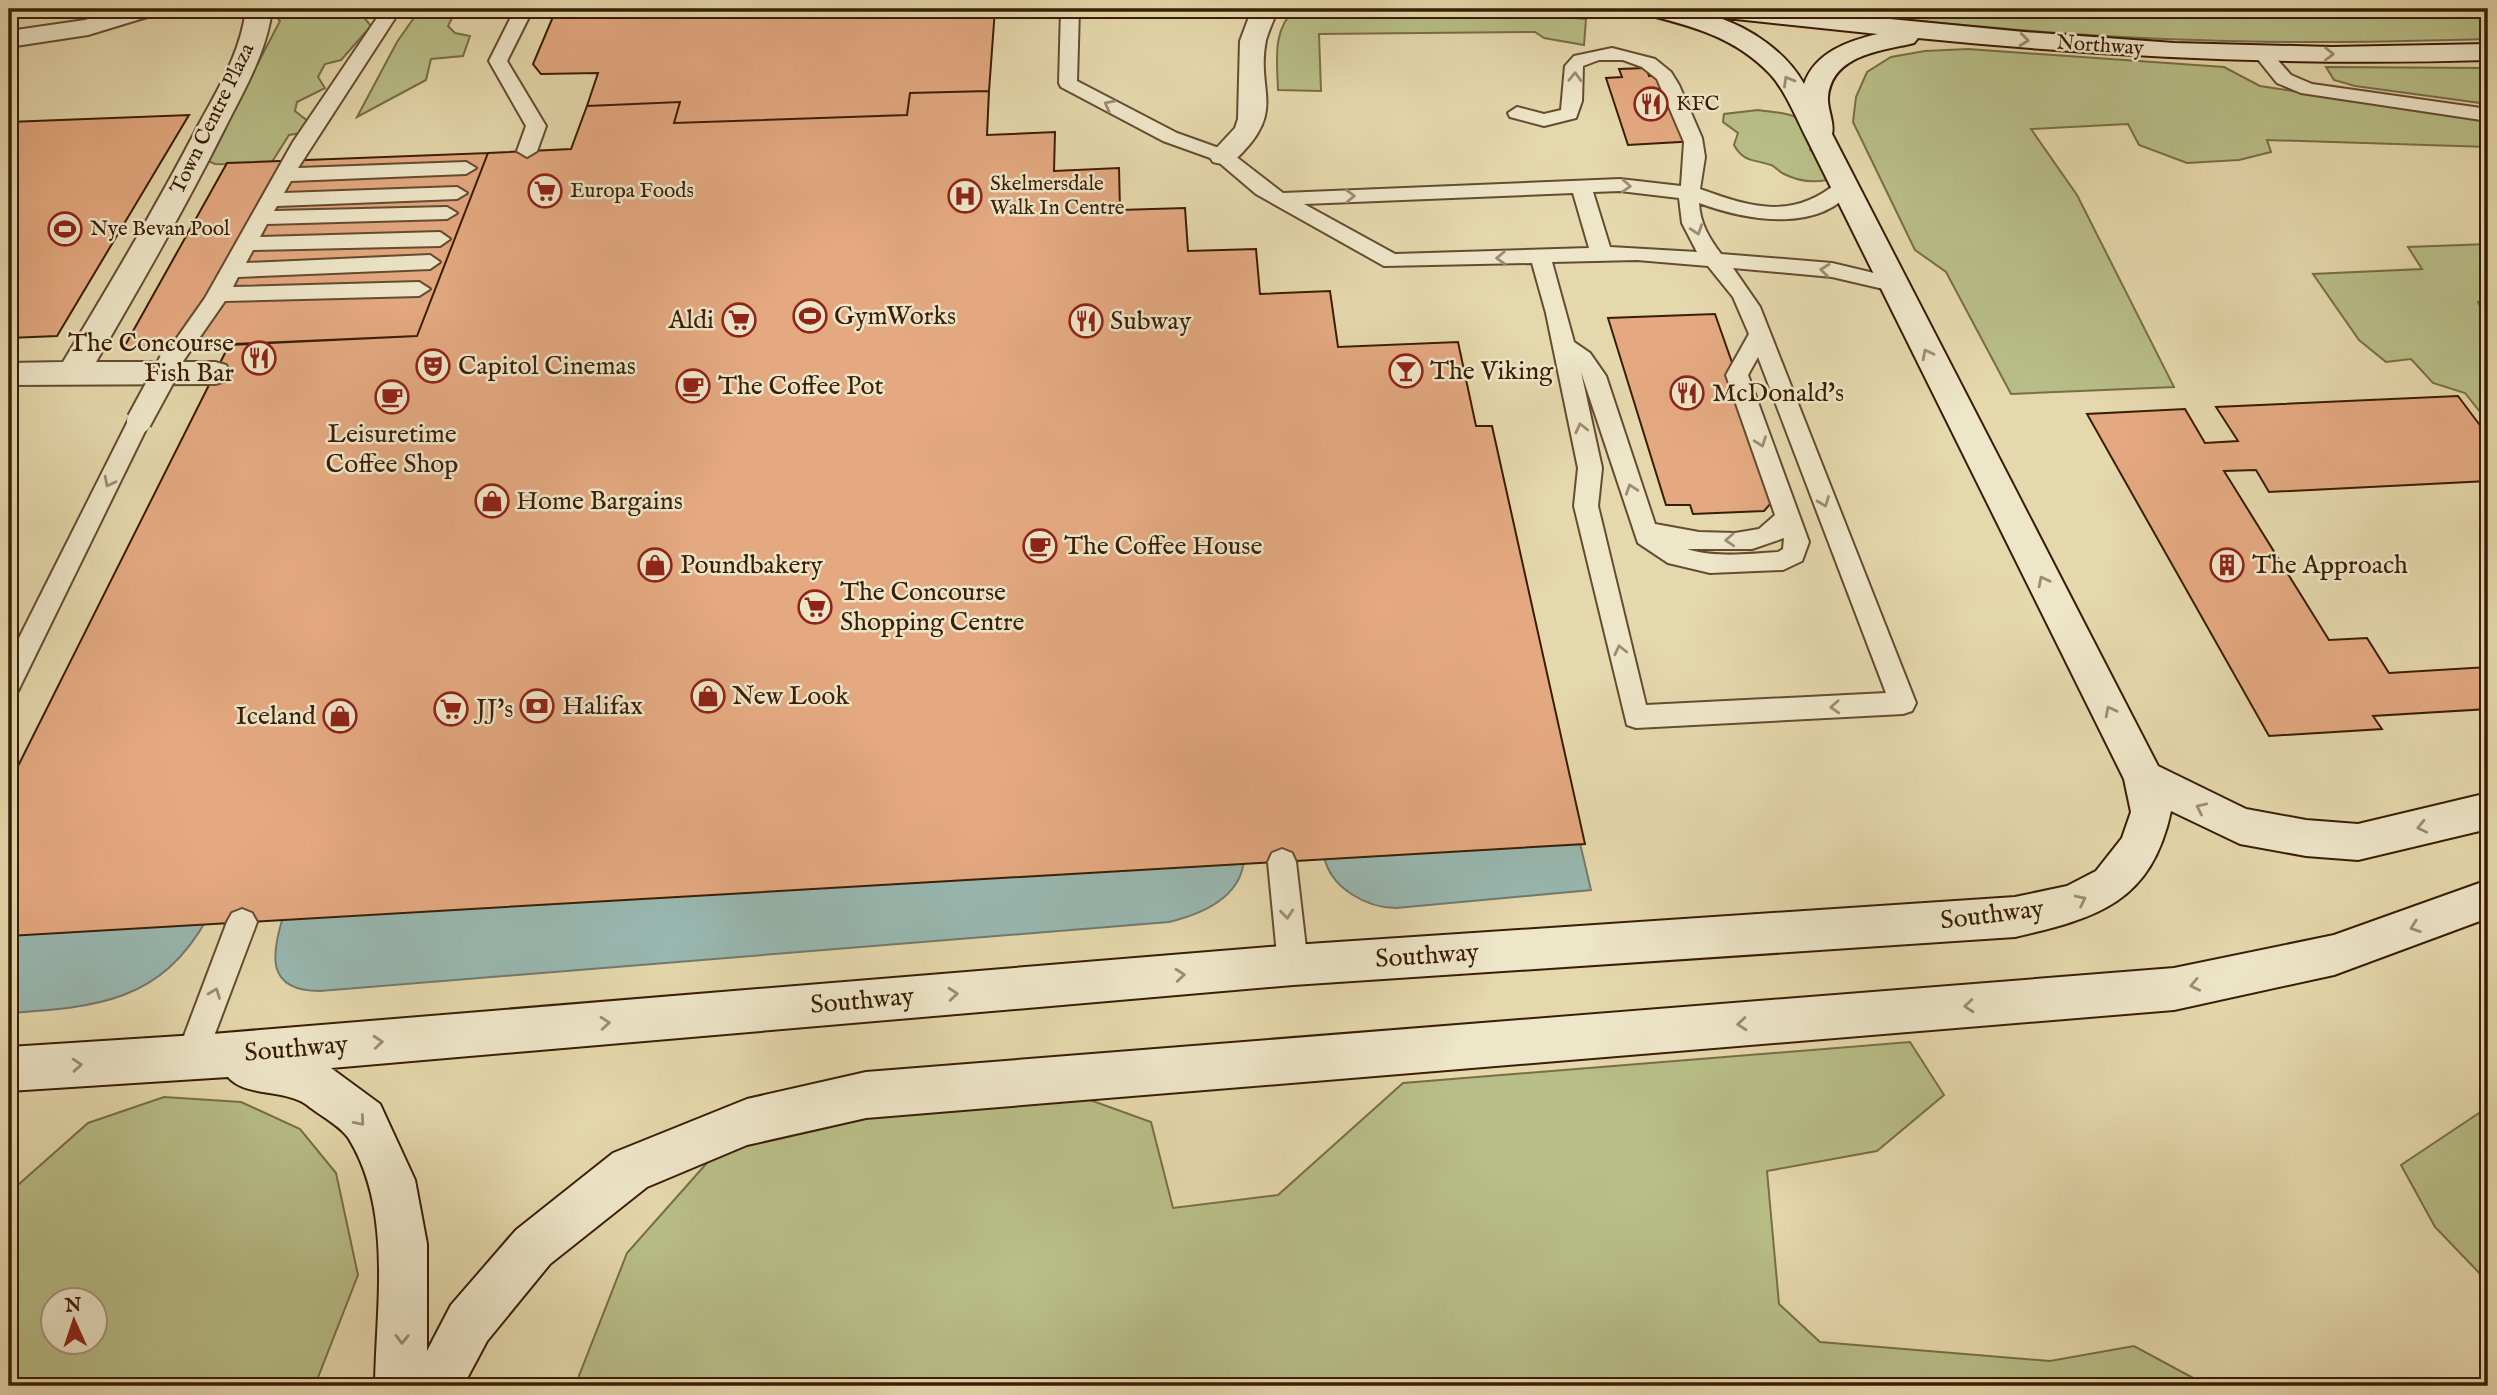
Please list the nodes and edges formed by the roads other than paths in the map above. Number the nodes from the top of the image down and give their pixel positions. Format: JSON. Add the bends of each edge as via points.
{"nodes":[{"id":1,"x":148,"y":9,"type":"edge"},
{"id":2,"x":259,"y":9,"type":"edge"},
{"id":3,"x":392,"y":9,"type":"edge"},
{"id":4,"x":524,"y":9,"type":"edge"},
{"id":5,"x":1070,"y":9,"type":"edge"},
{"id":6,"x":1265,"y":9,"type":"edge"},
{"id":7,"x":1653,"y":9,"type":"edge"},
{"id":8,"x":1714,"y":9,"type":"edge"},
{"id":9,"x":1956,"y":33,"type":"junction"},
{"id":10,"x":9,"y":39,"type":"edge"},
{"id":11,"x":2261,"y":52,"type":"junction"},
{"id":12,"x":2488,"y":52,"type":"edge"},
{"id":13,"x":1517,"y":113,"type":"dead end"},
{"id":14,"x":2488,"y":116,"type":"edge"},
{"id":15,"x":1822,"y":141,"type":"junction"},
{"id":16,"x":527,"y":151,"type":"dead end"},
{"id":17,"x":1223,"y":156,"type":"junction"},
{"id":18,"x":466,"y":168,"type":"dead end"},
{"id":19,"x":284,"y":175,"type":"junction"},
{"id":20,"x":1844,"y":186,"type":"junction"},
{"id":21,"x":1581,"y":187,"type":"junction"},
{"id":22,"x":457,"y":193,"type":"dead end"},
{"id":23,"x":1692,"y":193,"type":"junction"},
{"id":24,"x":1282,"y":199,"type":"junction"},
{"id":25,"x":270,"y":200,"type":"junction"},
{"id":26,"x":447,"y":213,"type":"dead end"},
{"id":27,"x":260,"y":218,"type":"junction"},
{"id":28,"x":440,"y":239,"type":"dead end"},
{"id":29,"x":246,"y":244,"type":"junction"},
{"id":30,"x":1602,"y":256,"type":"junction"},
{"id":31,"x":1540,"y":257,"type":"junction"},
{"id":32,"x":430,"y":262,"type":"dead end"},
{"id":33,"x":1718,"y":262,"type":"junction"},
{"id":34,"x":231,"y":270,"type":"junction"},
{"id":35,"x":1892,"y":284,"type":"junction"},
{"id":36,"x":419,"y":289,"type":"dead end"},
{"id":37,"x":218,"y":294,"type":"junction"},
{"id":38,"x":1759,"y":335,"type":"junction"},
{"id":39,"x":1562,"y":344,"type":"junction"},
{"id":40,"x":74,"y":372,"type":"junction"},
{"id":41,"x":215,"y":373,"type":"dead end"},
{"id":42,"x":9,"y":374,"type":"edge"},
{"id":43,"x":9,"y":683,"type":"edge"},
{"id":44,"x":2144,"y":778,"type":"junction"},
{"id":45,"x":2488,"y":811,"type":"edge"},
{"id":46,"x":1282,"y":862,"type":"dead end"},
{"id":47,"x":2488,"y":899,"type":"edge"},
{"id":48,"x":242,"y":922,"type":"dead end"},
{"id":49,"x":1293,"y":965,"type":"junction"},
{"id":50,"x":202,"y":1056,"type":"junction"},
{"id":51,"x":9,"y":1069,"type":"edge"},
{"id":52,"x":401,"y":1386,"type":"edge"},
{"id":53,"x":436,"y":1386,"type":"edge"}],
"edges":[{"from":1,"to":10,"type":"street","via":[[88,27]]},
{"from":2,"to":40,"type":"street","name":"Town Centre Plaza","via":[[245,62],[171,207]]},
{"from":3,"to":19,"type":"lane"},
{"from":4,"to":16,"type":"lane","via":[[498,61],[536,127]]},
{"from":17,"to":5,"type":"lane","one_way":true,"via":[[1170,137],[1068,83]]},
{"from":6,"to":17,"type":"street","via":[[1252,41],[1252,119],[1248,131]]},
{"from":15,"to":7,"type":"street","one_way":true,"via":[[1783,71],[1765,53],[1718,26]]},
{"from":8,"to":9,"type":"street","name":"Northway"},
{"from":9,"to":11,"type":"street","name":"Northway","one_way":true,"via":[[2167,50]]},
{"from":9,"to":15,"type":"street","via":[[1874,43],[1830,63],[1814,95]]},
{"from":11,"to":12,"type":"street","name":"Northway","one_way":true},
{"from":11,"to":14,"type":"lane","via":[[2284,79],[2308,89]]},
{"from":13,"to":23,"type":"lane","one_way":true,"via":[[1544,120],[1569,114],[1575,102],[1573,69],[1587,57],[1614,54],[1653,65],[1669,79],[1695,146]]},
{"from":15,"to":20,"type":"street"},
{"from":17,"to":24,"type":"lane","via":[[1263,190]]},
{"from":18,"to":19,"type":"lane"},
{"from":19,"to":25,"type":"lane"},
{"from":20,"to":23,"type":"lane","via":[[1825,203],[1796,212],[1732,208]]},
{"from":20,"to":35,"type":"street"},
{"from":21,"to":23,"type":"lane","one_way":true,"via":[[1620,185]]},
{"from":24,"to":21,"type":"lane","one_way":true},
{"from":21,"to":30,"type":"lane"},
{"from":22,"to":25,"type":"lane"},
{"from":23,"to":33,"type":"lane","one_way":true,"via":[[1689,208],[1703,247]]},
{"from":31,"to":24,"type":"lane","one_way":true,"via":[[1391,261]]},
{"from":25,"to":27,"type":"lane"},
{"from":26,"to":27,"type":"lane"},
{"from":27,"to":29,"type":"lane"},
{"from":28,"to":29,"type":"lane"},
{"from":29,"to":34,"type":"lane"},
{"from":30,"to":31,"type":"lane"},
{"from":30,"to":33,"type":"lane","via":[[1637,253]]},
{"from":31,"to":39,"type":"lane"},
{"from":32,"to":34,"type":"lane"},
{"from":35,"to":33,"type":"lane","one_way":true,"via":[[1832,270]]},
{"from":33,"to":38,"type":"lane","via":[[1740,288]]},
{"from":34,"to":37,"type":"lane"},
{"from":44,"to":35,"type":"street","name":"Southway","one_way":true},
{"from":36,"to":37,"type":"lane"},
{"from":37,"to":43,"type":"lane","one_way":true,"bridge":true,"via":[[175,354],[139,421]]},
{"from":38,"to":39,"type":"lane","one_way":true,"via":[[1737,375],[1788,515],[1774,533],[1757,539],[1686,542],[1663,536],[1642,522],[1595,376],[1582,358]]},
{"from":38,"to":39,"type":"lane","one_way":true,"via":[[1903,703],[1636,717],[1586,506],[1590,468]]},
{"from":40,"to":41,"type":"street"},
{"from":40,"to":42,"type":"street"},
{"from":45,"to":44,"type":"street","one_way":true,"via":[[2358,842],[2306,838],[2240,826]]},
{"from":49,"to":44,"type":"street","name":"Southway","one_way":true,"via":[[2001,918],[2074,904],[2110,884],[2140,847],[2151,812]]},
{"from":46,"to":49,"type":"lane","one_way":true},
{"from":47,"to":53,"type":"street","one_way":true,"via":[[2334,955],[2174,989],[866,1095],[747,1122],[630,1170],[533,1247],[469,1323]]},
{"from":50,"to":48,"type":"lane","one_way":true},
{"from":50,"to":49,"type":"street","name":"Southway","one_way":true},
{"from":51,"to":50,"type":"street","name":"Southway","one_way":true},
{"from":50,"to":52,"type":"street","name":"Southway","one_way":true,"via":[[309,1079],[364,1120],[391,1180],[403,1244]]}]}
